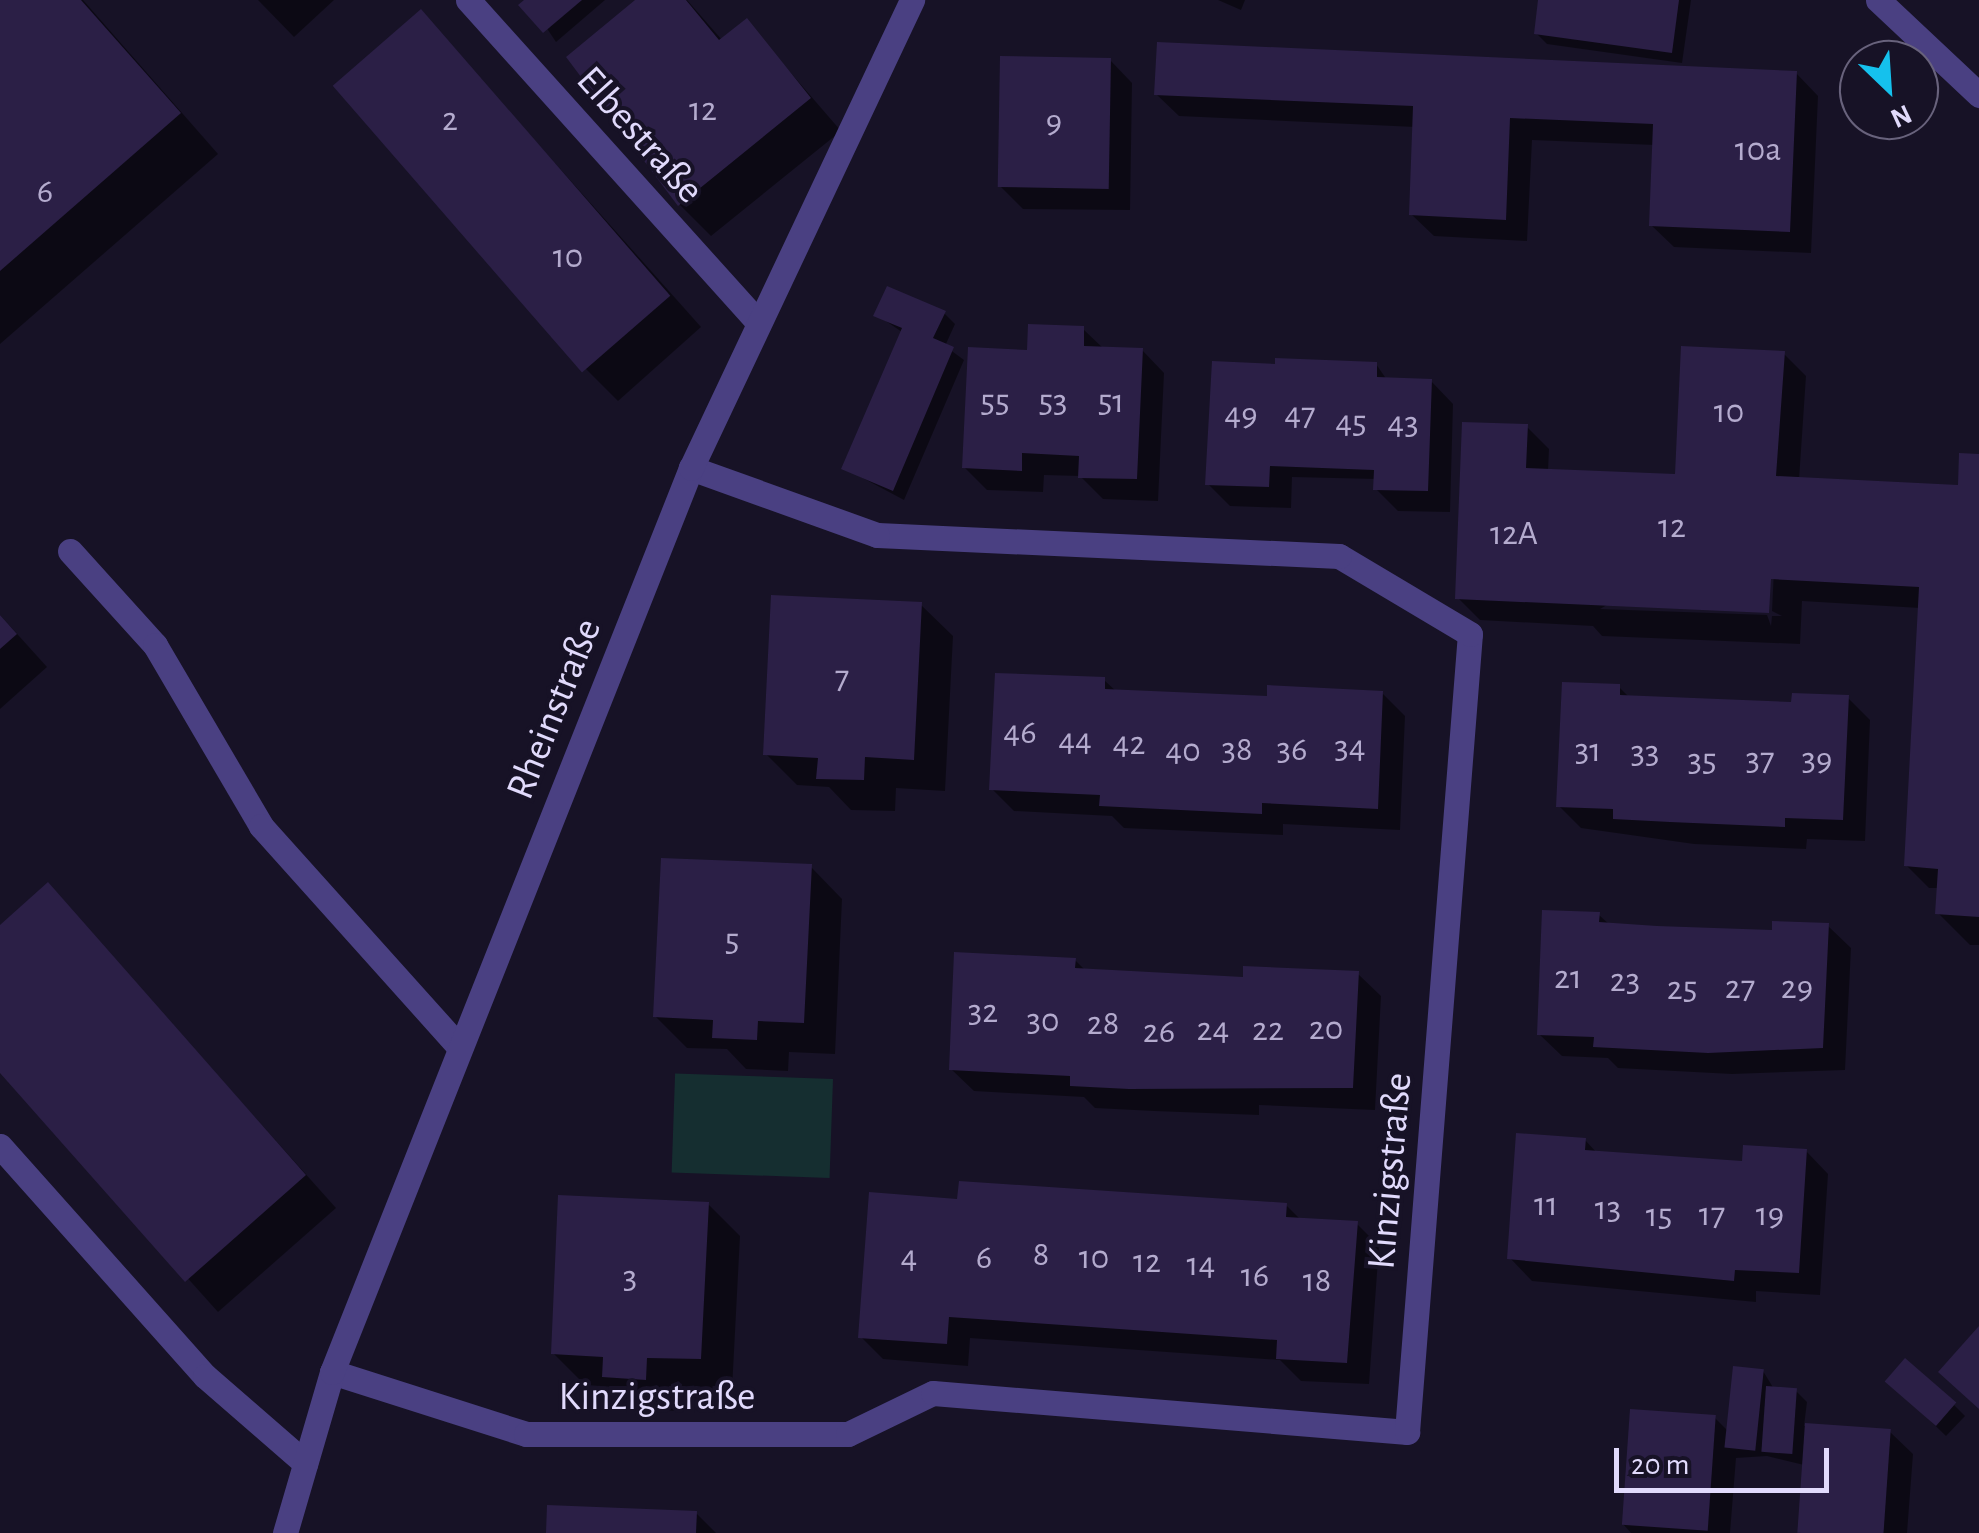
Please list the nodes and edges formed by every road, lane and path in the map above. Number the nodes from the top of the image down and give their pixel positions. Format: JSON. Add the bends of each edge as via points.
{"nodes":[{"id":1,"x":468,"y":0,"type":"edge"},
{"id":2,"x":912,"y":0,"type":"edge"},
{"id":3,"x":1878,"y":0,"type":"edge"},
{"id":4,"x":1979,"y":95,"type":"edge"},
{"id":5,"x":756,"y":320,"type":"junction"},
{"id":6,"x":691,"y":468,"type":"junction"},
{"id":7,"x":70,"y":551,"type":"dead end"},
{"id":8,"x":460,"y":1048,"type":"junction"},
{"id":9,"x":0,"y":1146,"type":"edge"},
{"id":10,"x":332,"y":1372,"type":"junction"},
{"id":11,"x":306,"y":1463,"type":"junction"},
{"id":12,"x":285,"y":1533,"type":"edge"}],
"edges":[{"from":1,"to":5,"type":"street","name":"Elbestraße"},
{"from":2,"to":5,"type":"street","name":"Rheinstraße"},
{"from":3,"to":4,"type":"street"},
{"from":5,"to":6,"type":"street","name":"Rheinstraße"},
{"from":6,"to":8,"type":"street","name":"Rheinstraße"},
{"from":6,"to":10,"type":"street","name":"Kinzigstraße","via":[[877,536],[1339,556],[1470,634],[1407,1432],[933,1393],[848,1434],[526,1434]]},
{"from":7,"to":8,"type":"street","via":[[155,645],[260,826]]},
{"from":8,"to":10,"type":"street","name":"Rheinstraße"},
{"from":9,"to":11,"type":"street","via":[[204,1376]]},
{"from":10,"to":11,"type":"street","name":"Rheinstraße"},
{"from":11,"to":12,"type":"street","name":"Rheinstraße"}]}
